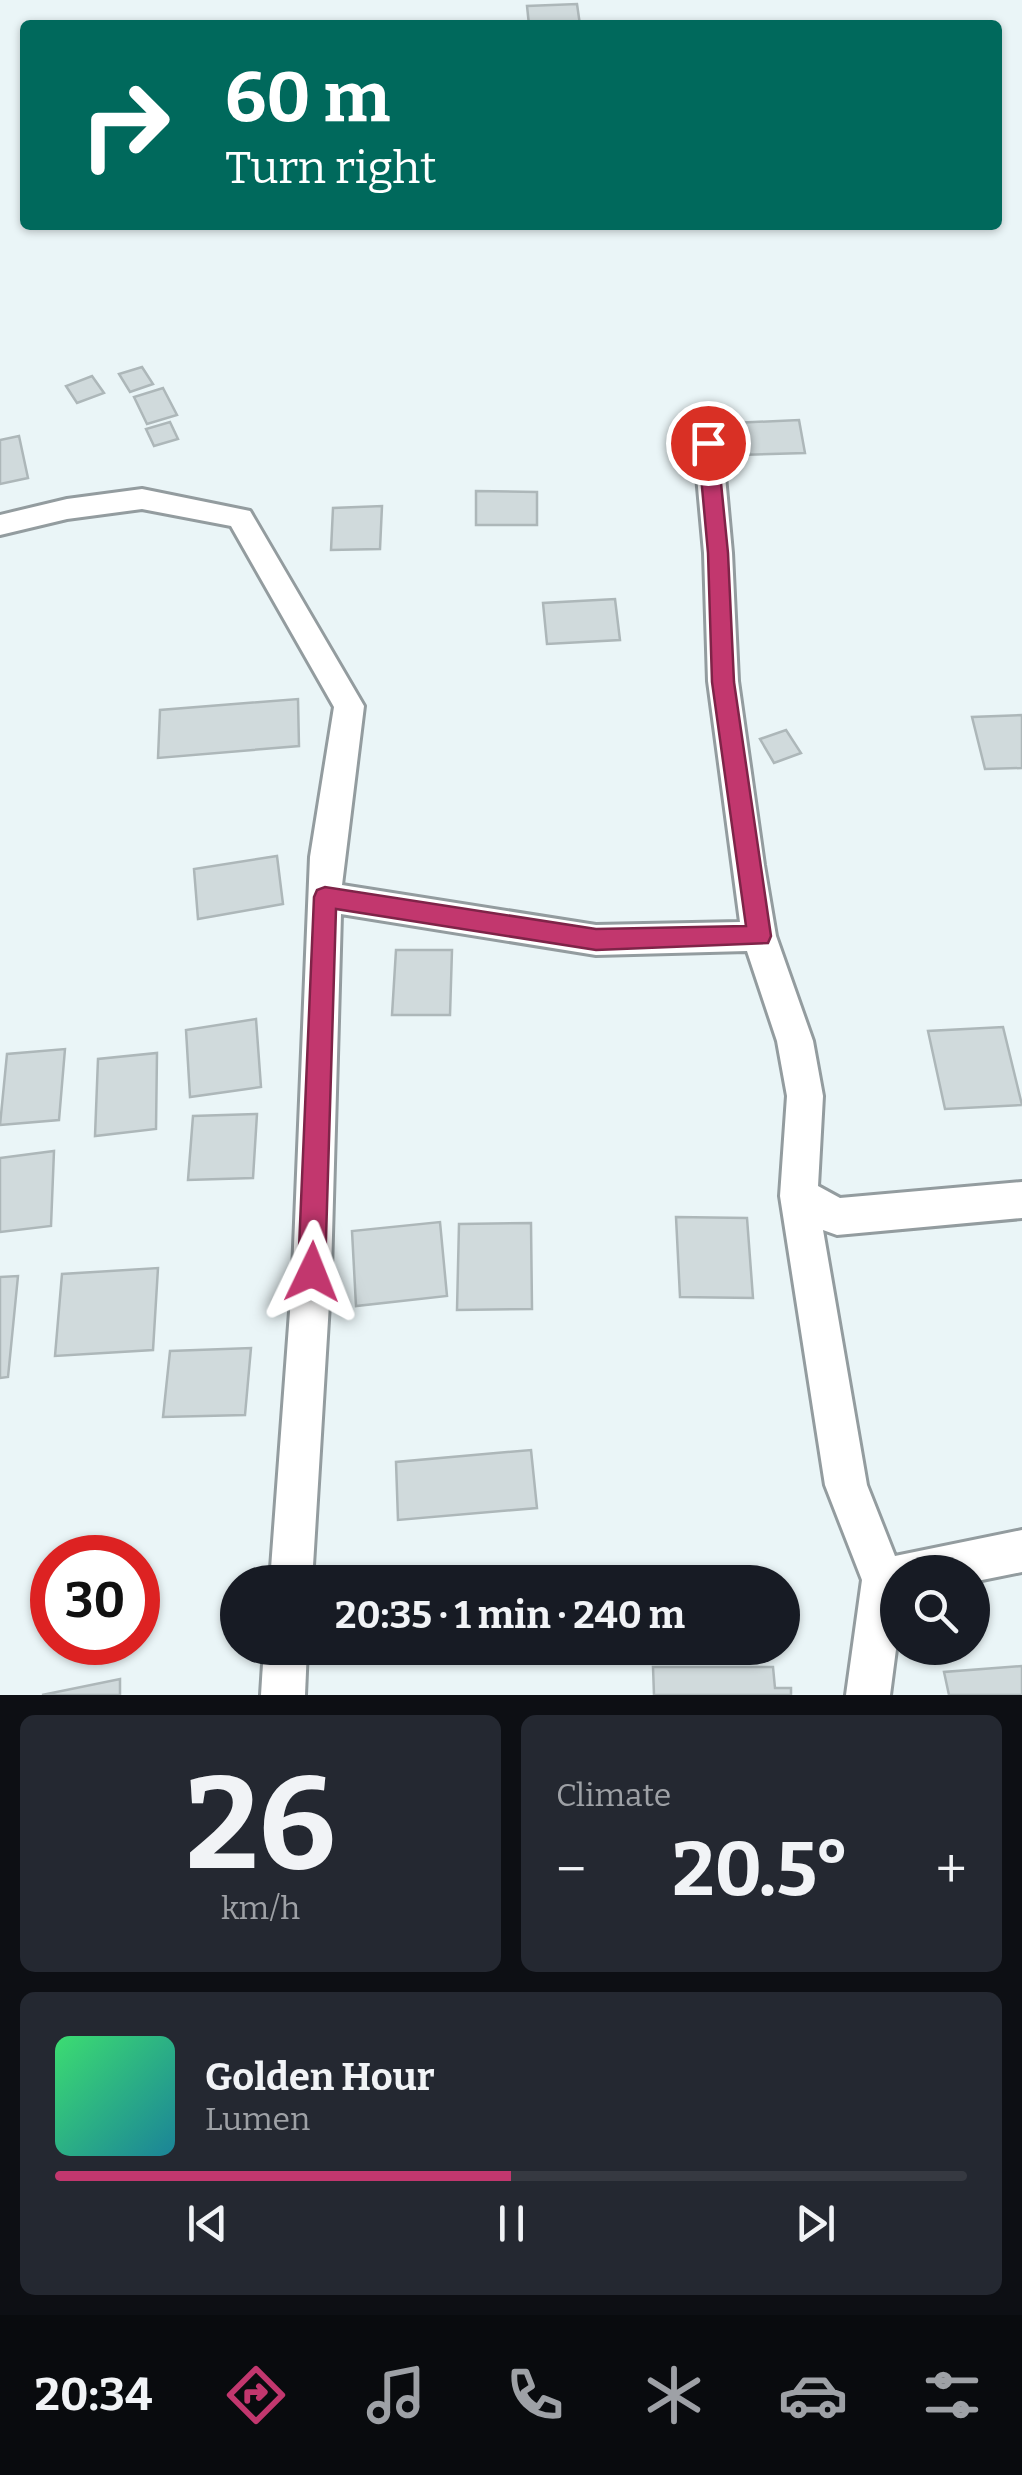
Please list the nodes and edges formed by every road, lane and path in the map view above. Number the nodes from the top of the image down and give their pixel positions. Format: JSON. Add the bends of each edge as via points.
{"nodes":[{"id":1,"x":708,"y":443,"type":"dead end"},
{"id":2,"x":0,"y":526,"type":"edge"},
{"id":3,"x":325,"y":897,"type":"junction"},
{"id":4,"x":759,"y":936,"type":"junction"},
{"id":5,"x":799,"y":1196,"type":"junction"},
{"id":6,"x":1022,"y":1200,"type":"edge"},
{"id":7,"x":1022,"y":1550,"type":"edge"},
{"id":8,"x":887,"y":1555,"type":"edge"},
{"id":9,"x":990,"y":1557,"type":"edge"},
{"id":10,"x":292,"y":1565,"type":"edge"},
{"id":11,"x":880,"y":1649,"type":"edge"},
{"id":12,"x":285,"y":1665,"type":"edge"},
{"id":13,"x":283,"y":1695,"type":"edge"},
{"id":14,"x":868,"y":1695,"type":"edge"}],
"edges":[{"from":1,"to":4,"type":"street","via":[[723,682]]},
{"from":2,"to":3,"type":"street","via":[[142,499],[240,518],[349,706]]},
{"from":3,"to":4,"type":"street","via":[[596,940]]},
{"from":3,"to":10,"type":"street","via":[[312,1272]]},
{"from":4,"to":5,"type":"street","via":[[806,1096]]},
{"from":5,"to":6,"type":"street","via":[[837,1217]]},
{"from":5,"to":8,"type":"street","via":[[846,1485]]},
{"from":7,"to":9,"type":"street"},
{"from":11,"to":14,"type":"street"},
{"from":12,"to":13,"type":"street"}]}
